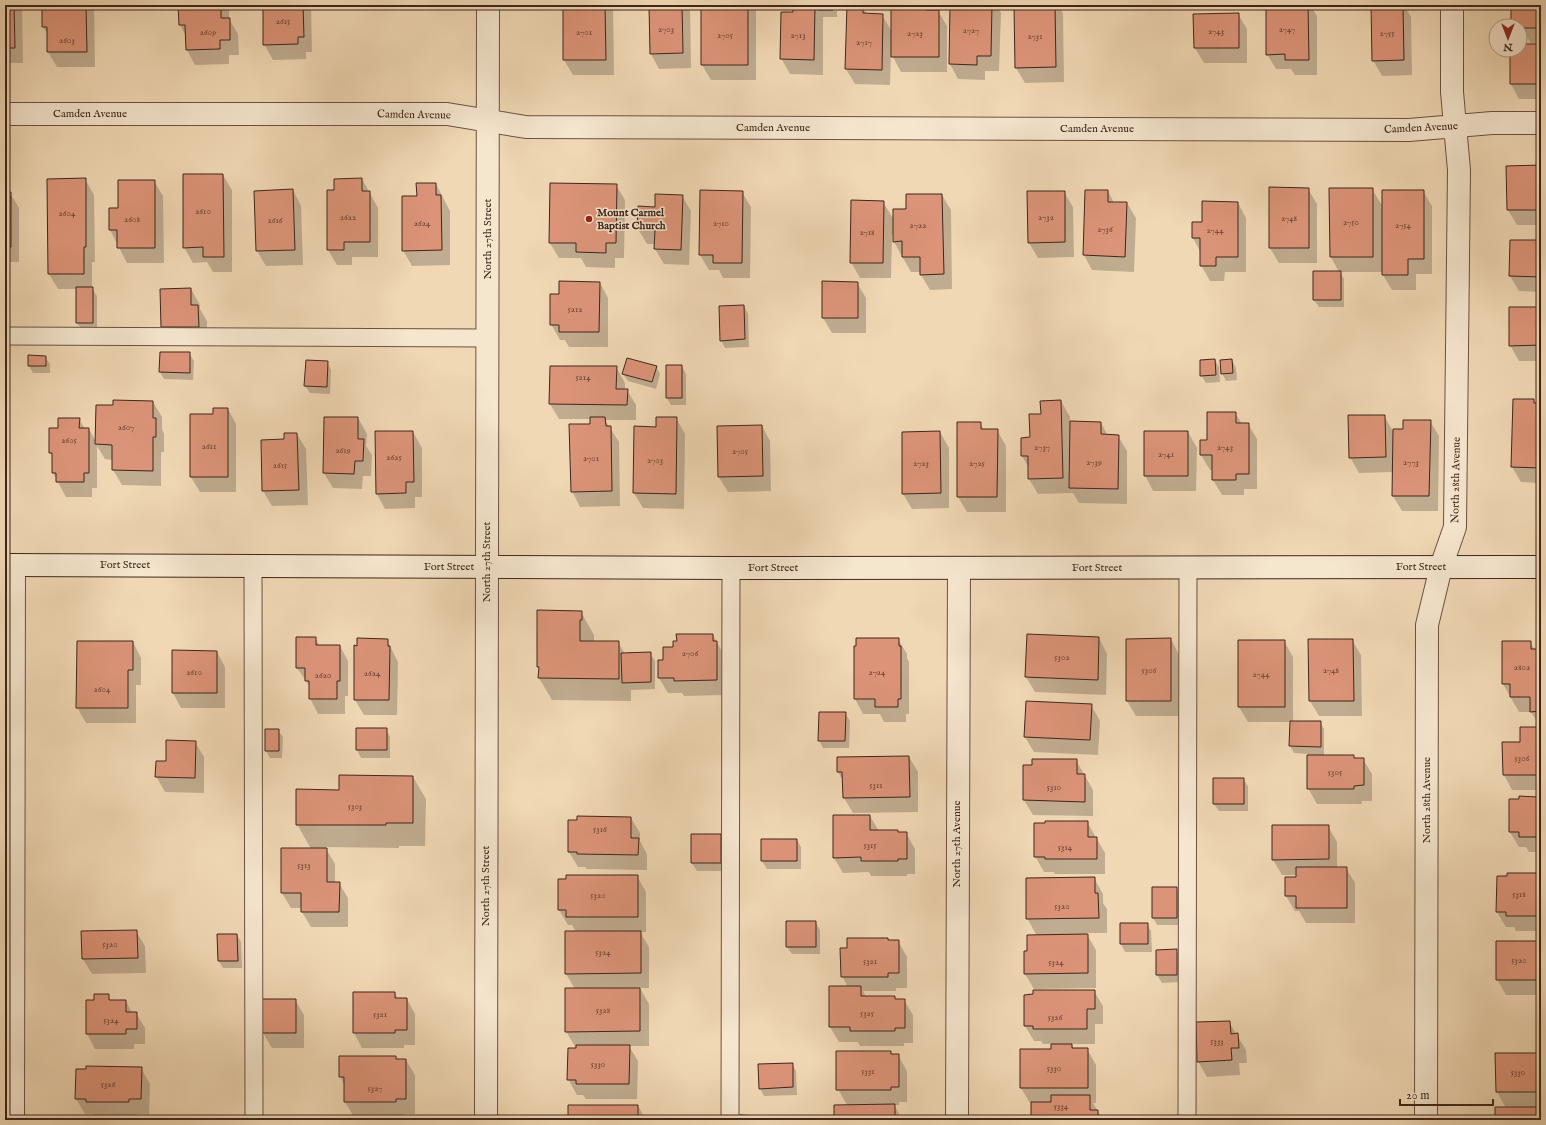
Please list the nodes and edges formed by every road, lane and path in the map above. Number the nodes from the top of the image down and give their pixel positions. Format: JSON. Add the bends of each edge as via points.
{"nodes":[{"id":1,"x":488,"y":5,"type":"edge"},
{"id":2,"x":1452,"y":5,"type":"edge"},
{"id":3,"x":5,"y":114,"type":"edge"},
{"id":4,"x":488,"y":121,"type":"junction"},
{"id":5,"x":1541,"y":123,"type":"edge"},
{"id":6,"x":1455,"y":127,"type":"junction"},
{"id":7,"x":5,"y":336,"type":"edge"},
{"id":8,"x":487,"y":338,"type":"junction"},
{"id":9,"x":10,"y":564,"type":"edge"},
{"id":10,"x":253,"y":566,"type":"junction"},
{"id":11,"x":486,"y":567,"type":"junction"},
{"id":12,"x":1441,"y":567,"type":"junction"},
{"id":13,"x":1541,"y":567,"type":"edge"},
{"id":14,"x":731,"y":568,"type":"junction"},
{"id":15,"x":959,"y":568,"type":"junction"},
{"id":16,"x":1188,"y":568,"type":"junction"},
{"id":17,"x":13,"y":1120,"type":"edge"},
{"id":18,"x":254,"y":1120,"type":"edge"},
{"id":19,"x":486,"y":1120,"type":"edge"},
{"id":20,"x":730,"y":1120,"type":"edge"},
{"id":21,"x":957,"y":1120,"type":"edge"},
{"id":22,"x":1187,"y":1120,"type":"edge"},
{"id":23,"x":1426,"y":1120,"type":"edge"}],
"edges":[{"from":1,"to":4,"type":"street","name":"North 27th Street"},
{"from":2,"to":6,"type":"street","name":"North 28th Avenue","via":[[1452,92]]},
{"from":3,"to":4,"type":"street","name":"Camden Avenue","via":[[447,114]]},
{"from":4,"to":6,"type":"street","name":"Camden Avenue","via":[[526,127],[1409,130]]},
{"from":4,"to":8,"type":"street","name":"North 27th Street"},
{"from":5,"to":6,"type":"street","name":"Camden Avenue","via":[[1492,123]]},
{"from":6,"to":12,"type":"street","name":"North 28th Avenue","via":[[1459,170],[1455,527]]},
{"from":7,"to":8,"type":"lane"},
{"from":8,"to":11,"type":"street","name":"North 27th Street"},
{"from":9,"to":10,"type":"street","name":"Fort Street"},
{"from":9,"to":17,"type":"street"},
{"from":10,"to":11,"type":"street","name":"Fort Street"},
{"from":10,"to":18,"type":"lane"},
{"from":11,"to":14,"type":"street","name":"Fort Street"},
{"from":11,"to":19,"type":"street","name":"North 27th Street"},
{"from":12,"to":13,"type":"street","name":"Fort Street"},
{"from":12,"to":16,"type":"street","name":"Fort Street"},
{"from":12,"to":23,"type":"street","name":"North 28th Avenue","via":[[1427,625]]},
{"from":14,"to":15,"type":"street","name":"Fort Street"},
{"from":14,"to":20,"type":"lane"},
{"from":15,"to":16,"type":"street","name":"Fort Street"},
{"from":15,"to":21,"type":"street","name":"North 27th Avenue"},
{"from":16,"to":22,"type":"lane"}]}
